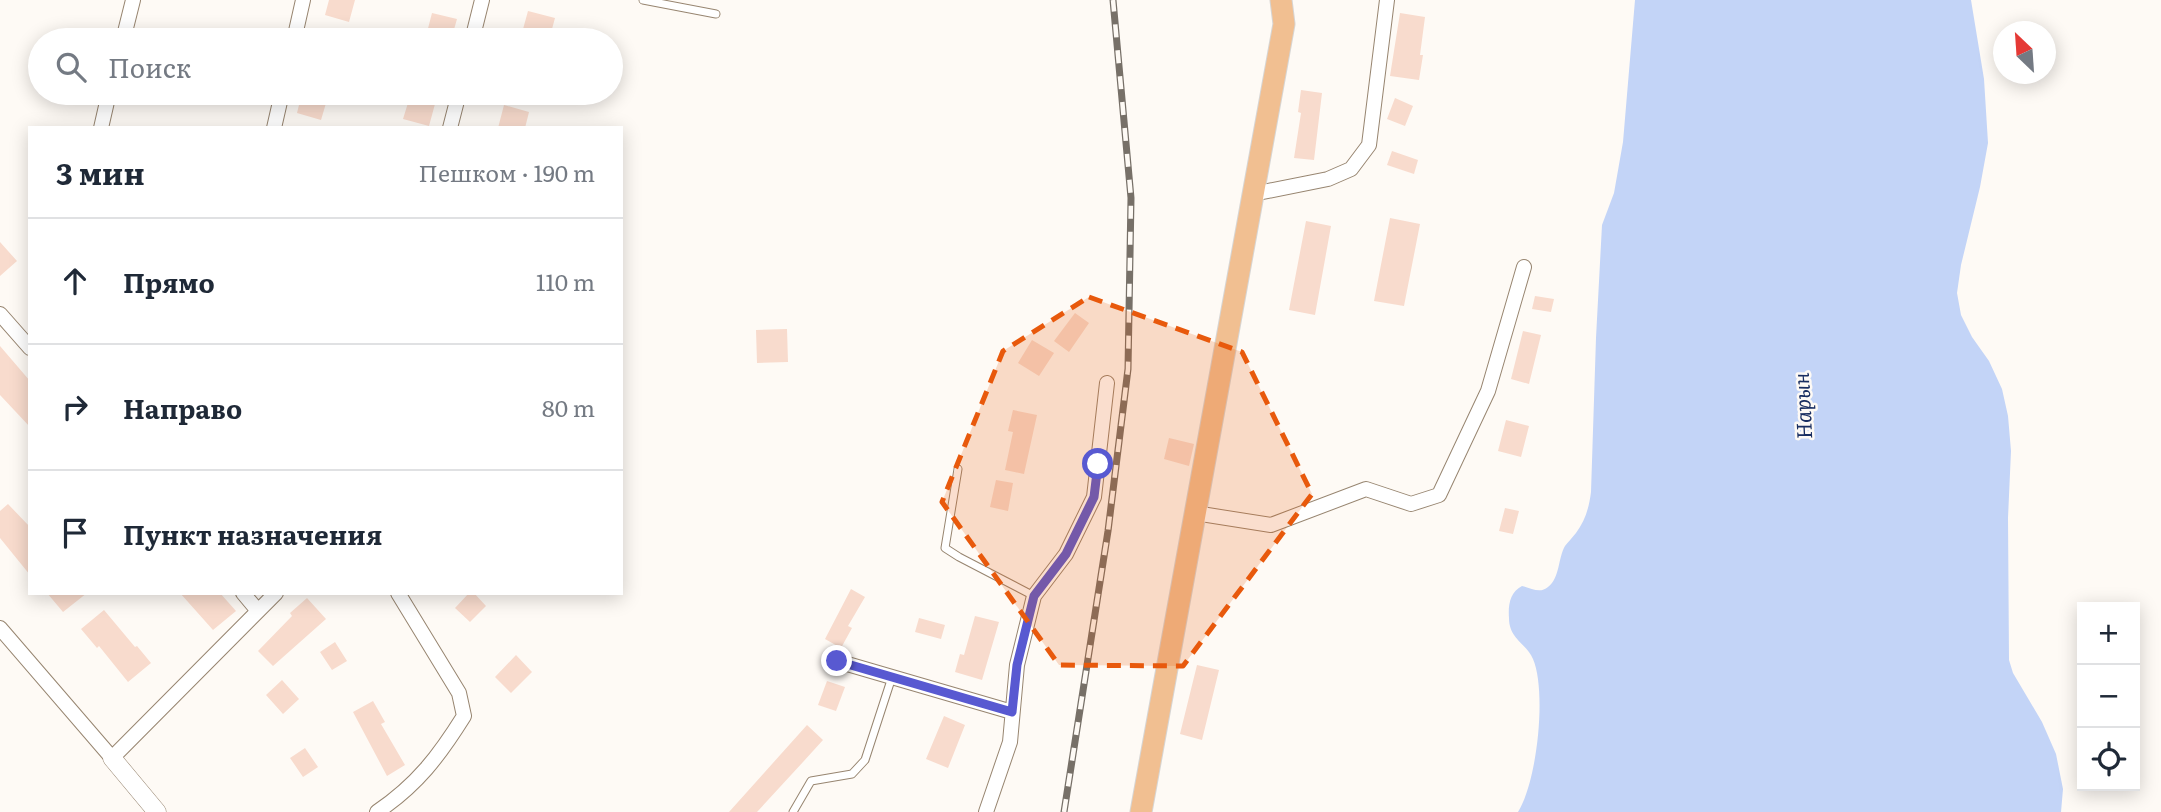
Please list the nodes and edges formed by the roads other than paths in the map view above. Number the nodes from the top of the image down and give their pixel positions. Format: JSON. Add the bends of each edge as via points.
{"nodes":[{"id":1,"x":133,"y":0,"type":"edge"},
{"id":2,"x":303,"y":0,"type":"edge"},
{"id":3,"x":482,"y":0,"type":"edge"},
{"id":4,"x":643,"y":0,"type":"edge"},
{"id":5,"x":1281,"y":0,"type":"edge"},
{"id":6,"x":1387,"y":0,"type":"edge"},
{"id":7,"x":716,"y":14,"type":"dead end"},
{"id":8,"x":126,"y":28,"type":"edge"},
{"id":9,"x":297,"y":28,"type":"edge"},
{"id":10,"x":475,"y":28,"type":"edge"},
{"id":11,"x":107,"y":105,"type":"edge"},
{"id":12,"x":279,"y":105,"type":"edge"},
{"id":13,"x":455,"y":105,"type":"edge"},
{"id":14,"x":101,"y":126,"type":"edge"},
{"id":15,"x":274,"y":126,"type":"edge"},
{"id":16,"x":450,"y":126,"type":"edge"},
{"id":17,"x":1253,"y":194,"type":"junction"},
{"id":18,"x":1524,"y":267,"type":"dead end"},
{"id":19,"x":0,"y":314,"type":"edge"},
{"id":20,"x":28,"y":346,"type":"edge"},
{"id":21,"x":1107,"y":383,"type":"dead end"},
{"id":22,"x":958,"y":469,"type":"dead end"},
{"id":23,"x":1195,"y":513,"type":"junction"},
{"id":24,"x":245,"y":595,"type":"edge"},
{"id":25,"x":274,"y":595,"type":"edge"},
{"id":26,"x":399,"y":595,"type":"edge"},
{"id":27,"x":1034,"y":596,"type":"junction"},
{"id":28,"x":258,"y":611,"type":"junction"},
{"id":29,"x":0,"y":628,"type":"edge"},
{"id":30,"x":837,"y":661,"type":"dead end"},
{"id":31,"x":892,"y":677,"type":"junction"},
{"id":32,"x":1012,"y":712,"type":"junction"},
{"id":33,"x":112,"y":758,"type":"junction"},
{"id":34,"x":157,"y":812,"type":"edge"},
{"id":35,"x":377,"y":812,"type":"edge"},
{"id":36,"x":793,"y":812,"type":"edge"},
{"id":37,"x":986,"y":812,"type":"edge"},
{"id":38,"x":1141,"y":812,"type":"edge"}],
"edges":[{"from":1,"to":8,"type":"street"},
{"from":2,"to":9,"type":"street"},
{"from":3,"to":10,"type":"street"},
{"from":4,"to":7,"type":"lane"},
{"from":5,"to":17,"type":"main road","via":[[1284,24]]},
{"from":6,"to":17,"type":"street","via":[[1369,145],[1352,169],[1328,179]]},
{"from":11,"to":14,"type":"street"},
{"from":12,"to":15,"type":"street"},
{"from":13,"to":16,"type":"street"},
{"from":17,"to":23,"type":"main road"},
{"from":18,"to":23,"type":"street","via":[[1488,391],[1439,495],[1411,503],[1366,489],[1271,525]]},
{"from":19,"to":20,"type":"street"},
{"from":21,"to":27,"type":"street","via":[[1094,497],[1066,554]]},
{"from":22,"to":27,"type":"lane","via":[[945,548]]},
{"from":23,"to":38,"type":"main road"},
{"from":24,"to":28,"type":"street"},
{"from":25,"to":28,"type":"street"},
{"from":26,"to":35,"type":"street","via":[[459,693],[464,716],[441,753],[403,794]]},
{"from":27,"to":32,"type":"street","via":[[1017,665]]},
{"from":28,"to":33,"type":"street"},
{"from":29,"to":33,"type":"street"},
{"from":30,"to":31,"type":"street"},
{"from":31,"to":32,"type":"street"},
{"from":31,"to":36,"type":"lane","via":[[865,760],[852,774],[811,781]]},
{"from":32,"to":37,"type":"street","via":[[1010,743]]},
{"from":33,"to":34,"type":"street"}]}
